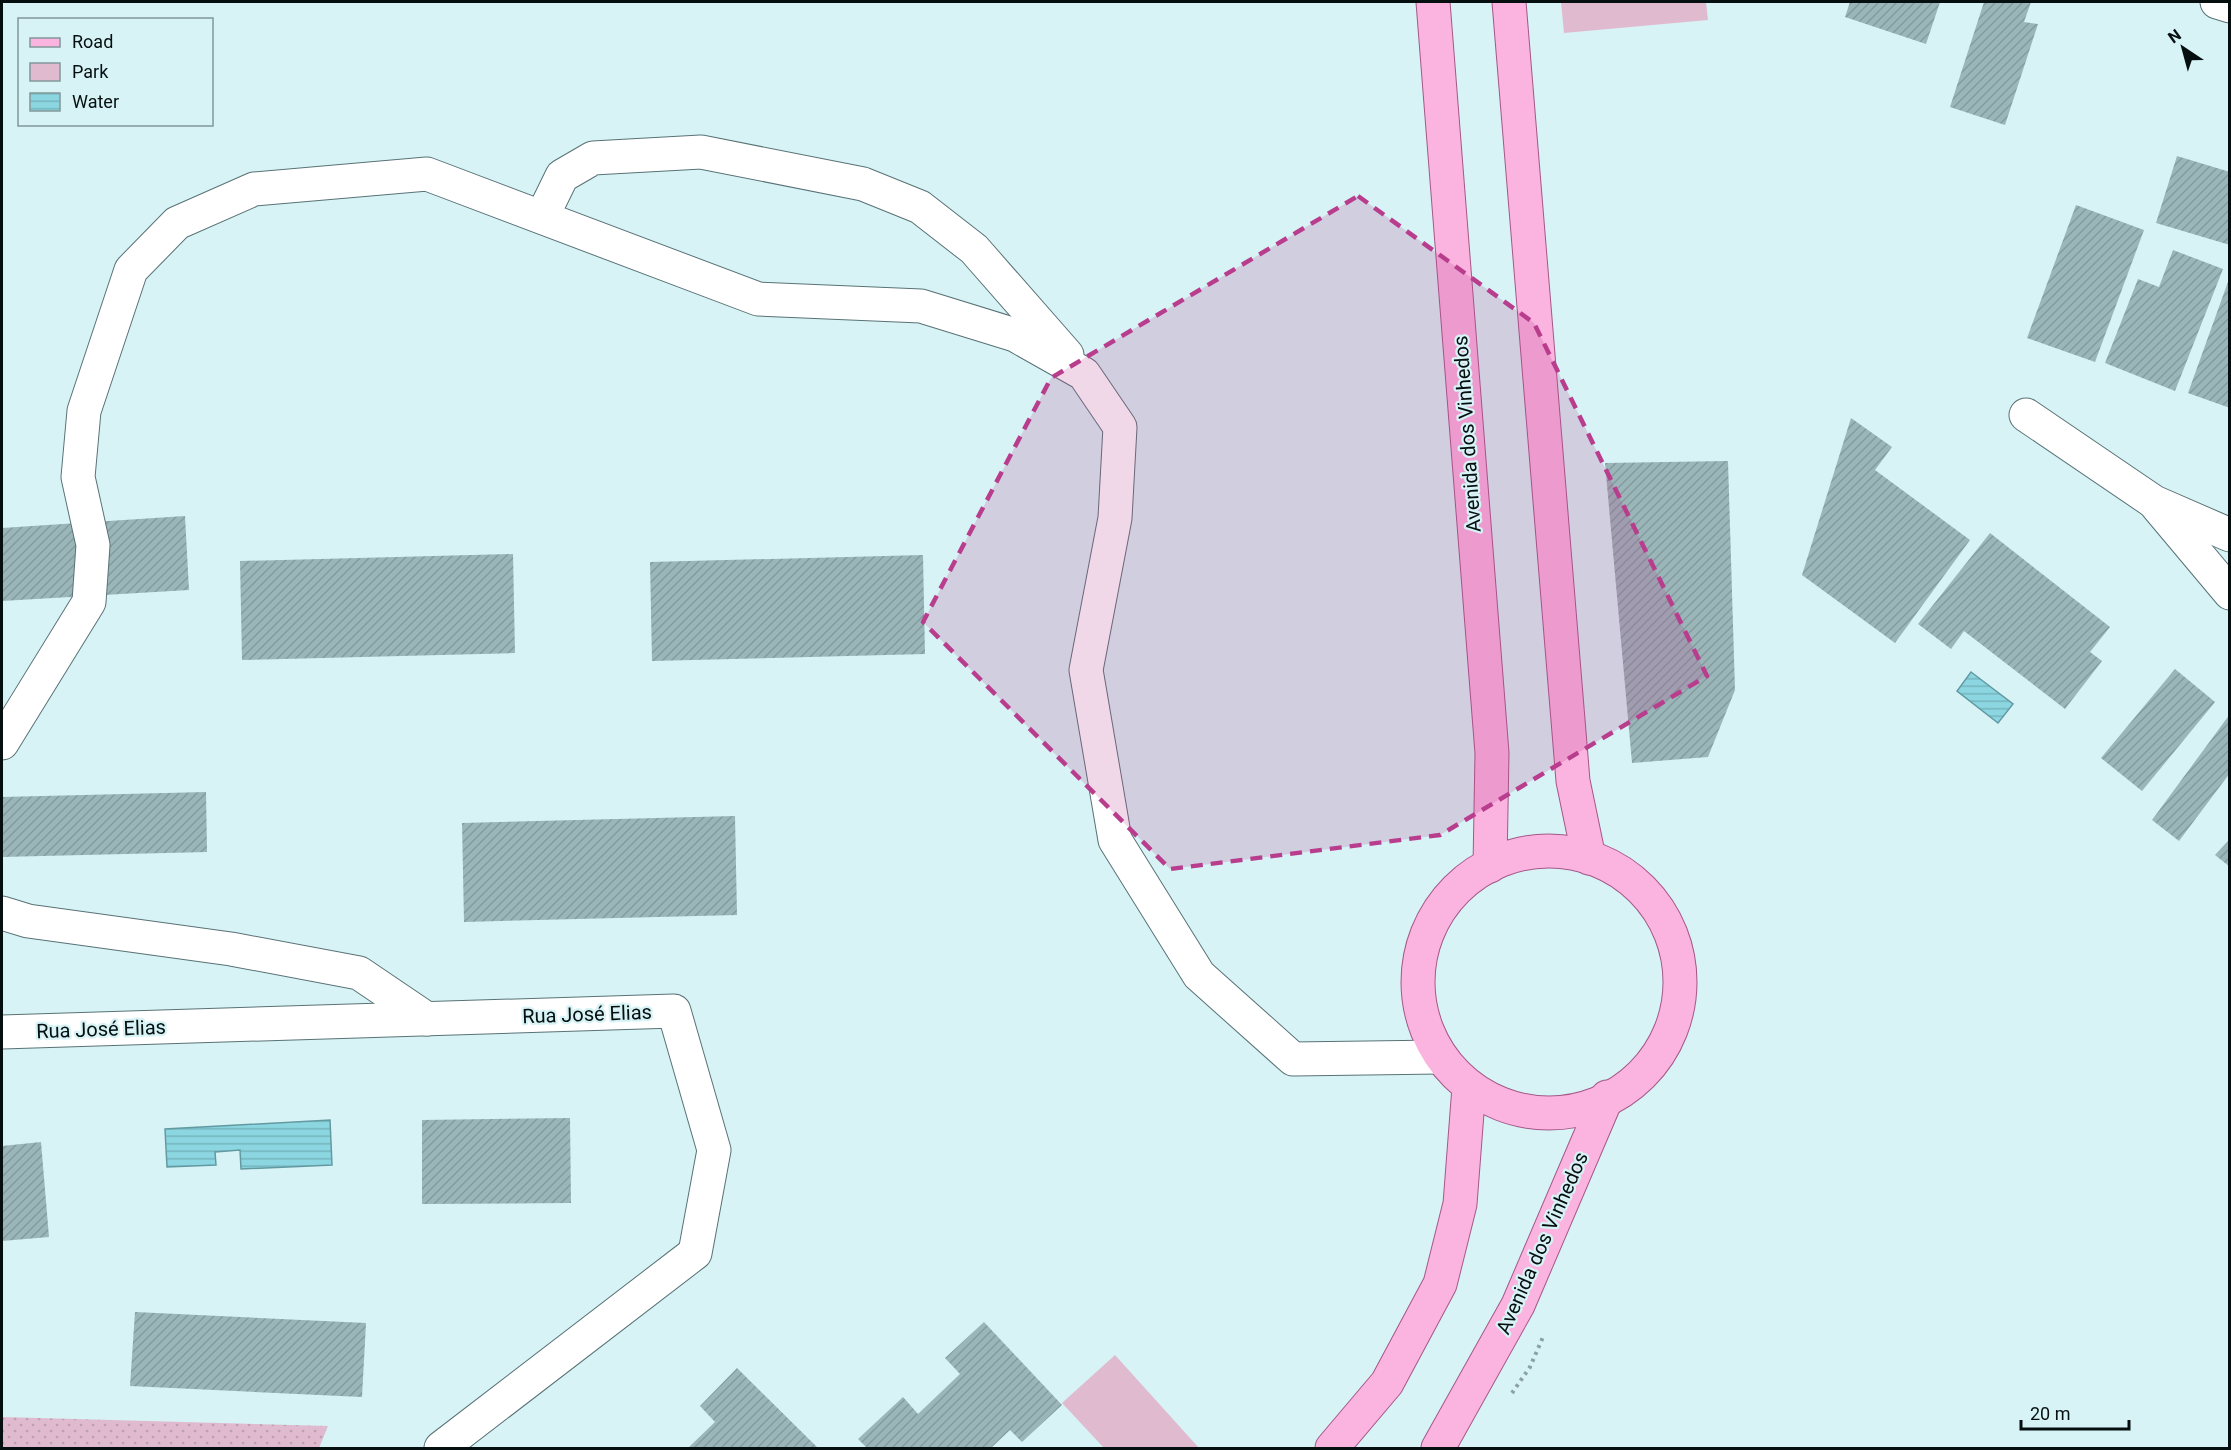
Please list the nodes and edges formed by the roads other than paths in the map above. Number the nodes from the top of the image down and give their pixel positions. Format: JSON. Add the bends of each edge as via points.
{"nodes":[{"id":1,"x":1433,"y":2,"type":"edge"},
{"id":2,"x":1509,"y":2,"type":"edge"},
{"id":3,"x":2217,"y":2,"type":"edge"},
{"id":4,"x":2229,"y":6,"type":"edge"},
{"id":5,"x":542,"y":217,"type":"junction"},
{"id":6,"x":1084,"y":374,"type":"junction"},
{"id":7,"x":2026,"y":415,"type":"dead end"},
{"id":8,"x":2154,"y":502,"type":"junction"},
{"id":9,"x":2229,"y":535,"type":"edge"},
{"id":10,"x":2229,"y":593,"type":"edge"},
{"id":11,"x":2,"y":743,"type":"edge"},
{"id":12,"x":1589,"y":858,"type":"junction"},
{"id":13,"x":1490,"y":866,"type":"junction"},
{"id":14,"x":2,"y":913,"type":"edge"},
{"id":15,"x":427,"y":1019,"type":"junction"},
{"id":16,"x":2,"y":1032,"type":"edge"},
{"id":17,"x":1440,"y":1057,"type":"junction"},
{"id":18,"x":1469,"y":1087,"type":"junction"},
{"id":19,"x":1607,"y":1097,"type":"junction"},
{"id":20,"x":441,"y":1449,"type":"edge"},
{"id":21,"x":1332,"y":1449,"type":"edge"},
{"id":22,"x":1438,"y":1449,"type":"edge"}],
"edges":[{"from":1,"to":13,"type":"main road","name":"Avenida dos Vinhedos","via":[[1492,753]]},
{"from":2,"to":12,"type":"main road","via":[[1573,781]]},
{"from":3,"to":4,"type":"street"},
{"from":5,"to":6,"type":"street","via":[[758,299],[921,306],[1015,334]]},
{"from":5,"to":6,"type":"street","via":[[562,176],[593,158],[700,152],[863,183],[920,207],[974,249]]},
{"from":5,"to":11,"type":"street","via":[[427,174],[254,189],[177,223],[131,270],[84,411],[78,477],[93,545],[89,602]]},
{"from":6,"to":17,"type":"street","via":[[1120,427],[1114,518],[1086,670],[1115,840],[1199,975],[1293,1059]]},
{"from":7,"to":8,"type":"street"},
{"from":8,"to":9,"type":"street"},
{"from":8,"to":10,"type":"street"},
{"from":12,"to":13,"type":"main road","via":[[1564,851],[1519,854]]},
{"from":12,"to":19,"type":"main road","via":[[1607,863],[1644,889],[1669,926],[1681,970],[1677,1014],[1658,1055],[1626,1088]]},
{"from":13,"to":17,"type":"main road","via":[[1478,871],[1446,899],[1426,936],[1418,977],[1422,1019]]},
{"from":14,"to":15,"type":"street","via":[[28,921],[359,973]]},
{"from":15,"to":16,"type":"street","name":"Rua José Elias"},
{"from":15,"to":20,"type":"street","name":"Rua José Elias","via":[[674,1011],[714,1150],[694,1253]]},
{"from":17,"to":18,"type":"main road"},
{"from":18,"to":19,"type":"main road","via":[[1506,1107],[1547,1113],[1589,1107]]},
{"from":18,"to":21,"type":"main road","via":[[1460,1204],[1440,1284],[1388,1383]]},
{"from":19,"to":22,"type":"main road","name":"Avenida dos Vinhedos","via":[[1518,1305]]}]}
